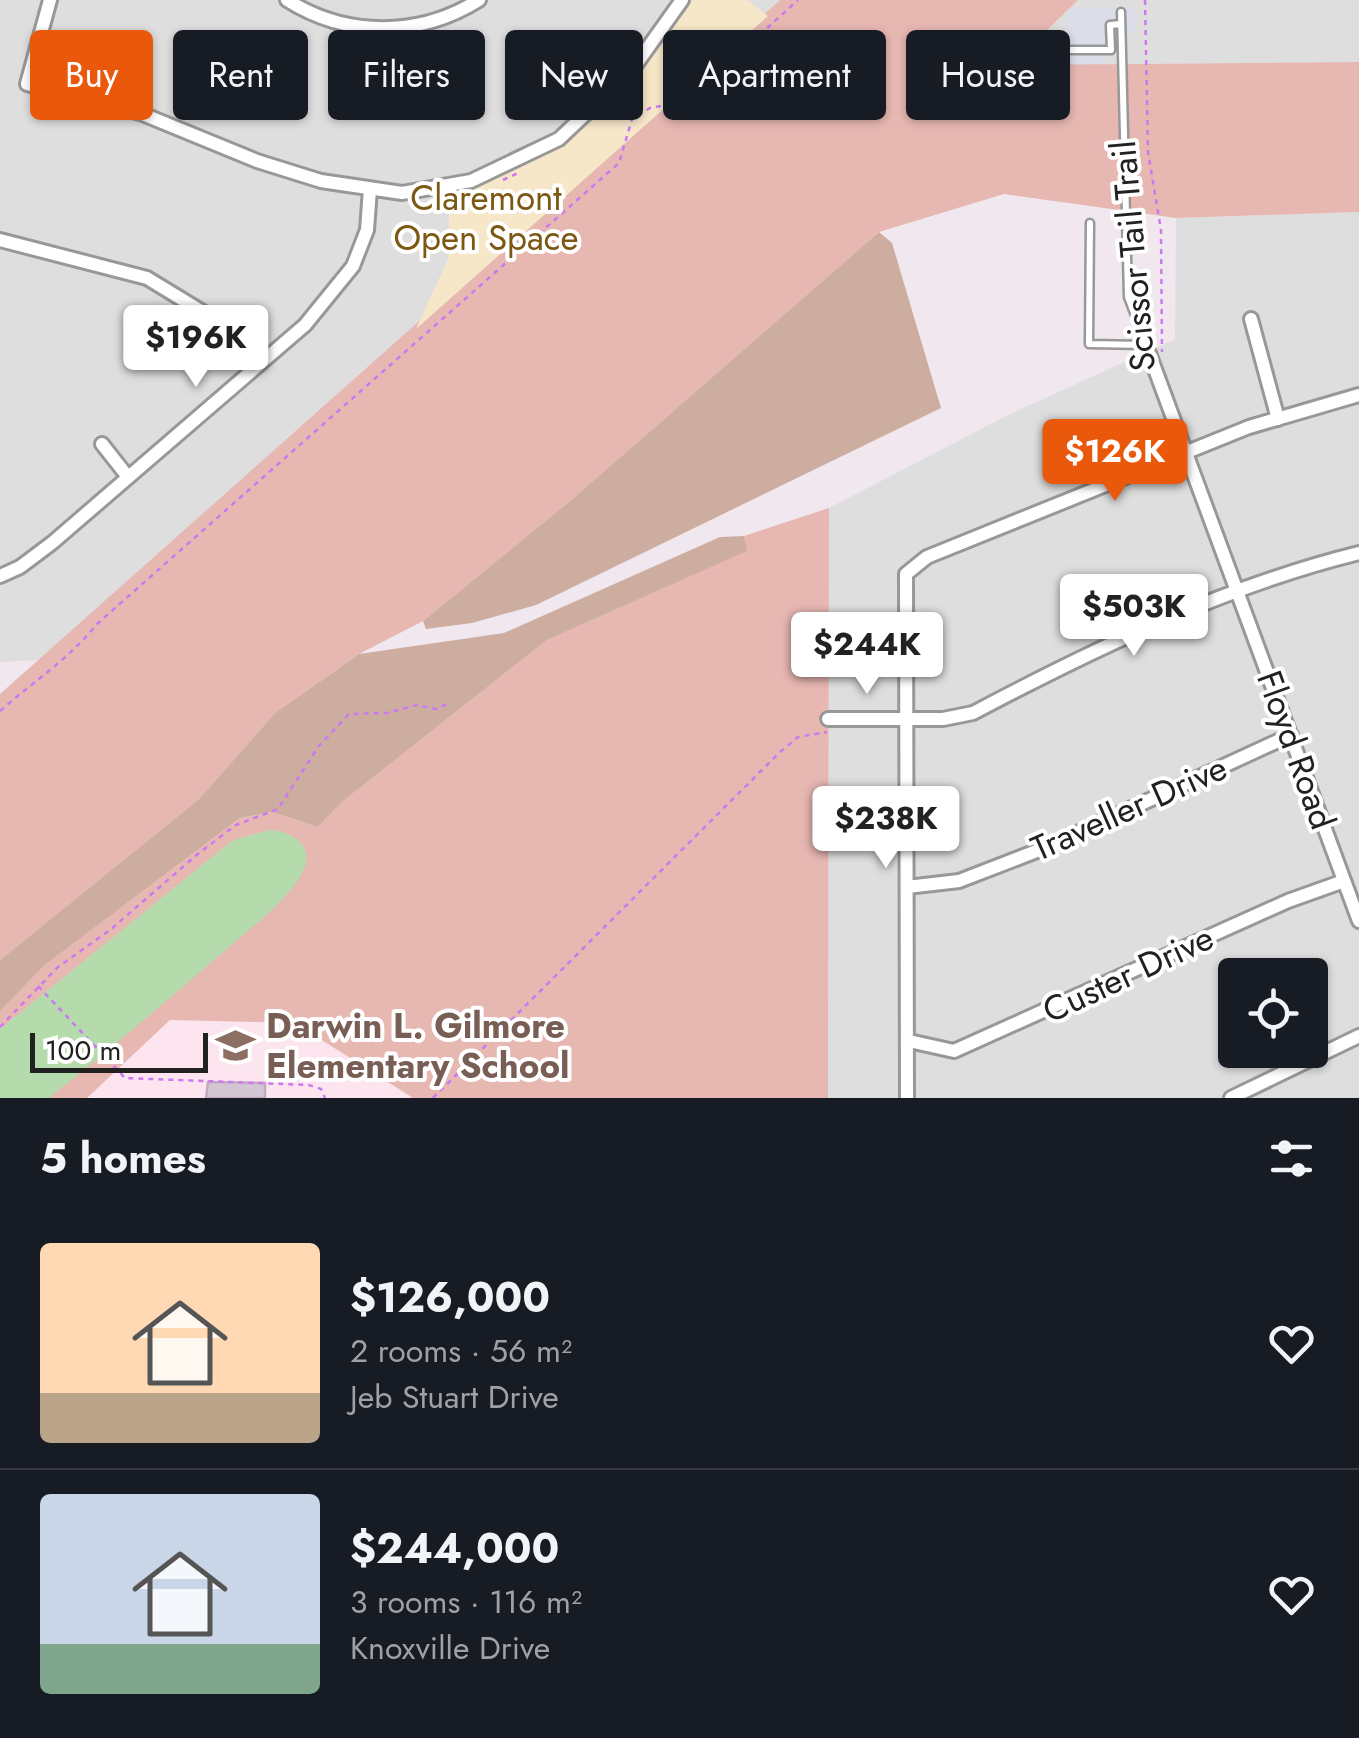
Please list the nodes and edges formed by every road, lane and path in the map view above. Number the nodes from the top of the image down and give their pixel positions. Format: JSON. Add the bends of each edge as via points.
{"nodes":[{"id":1,"x":50,"y":0,"type":"edge"},
{"id":2,"x":288,"y":0,"type":"edge"},
{"id":3,"x":480,"y":0,"type":"edge"},
{"id":4,"x":682,"y":0,"type":"edge"},
{"id":5,"x":798,"y":0,"type":"edge"},
{"id":6,"x":1144,"y":0,"type":"edge"},
{"id":7,"x":1121,"y":12,"type":"dead end"},
{"id":8,"x":1121,"y":24,"type":"junction"},
{"id":9,"x":1070,"y":50,"type":"edge"},
{"id":10,"x":643,"y":113,"type":"edge"},
{"id":11,"x":632,"y":120,"type":"edge"},
{"id":12,"x":370,"y":188,"type":"junction"},
{"id":13,"x":1090,"y":224,"type":"dead end"},
{"id":14,"x":0,"y":240,"type":"edge"},
{"id":15,"x":1251,"y":319,"type":"dead end"},
{"id":16,"x":1152,"y":353,"type":"junction"},
{"id":17,"x":252,"y":370,"type":"junction"},
{"id":18,"x":1359,"y":395,"type":"edge"},
{"id":19,"x":1278,"y":419,"type":"junction"},
{"id":20,"x":102,"y":444,"type":"dead end"},
{"id":21,"x":1184,"y":453,"type":"junction"},
{"id":22,"x":128,"y":477,"type":"junction"},
{"id":23,"x":1359,"y":553,"type":"edge"},
{"id":24,"x":0,"y":576,"type":"edge"},
{"id":25,"x":1237,"y":594,"type":"junction"},
{"id":26,"x":447,"y":704,"type":"dead end"},
{"id":27,"x":0,"y":710,"type":"edge"},
{"id":28,"x":905,"y":719,"type":"junction"},
{"id":29,"x":830,"y":725,"type":"joint"},
{"id":30,"x":1291,"y":735,"type":"junction"},
{"id":31,"x":1344,"y":881,"type":"junction"},
{"id":32,"x":907,"y":887,"type":"junction"},
{"id":33,"x":1359,"y":921,"type":"edge"},
{"id":34,"x":39,"y":988,"type":"junction"},
{"id":35,"x":0,"y":1026,"type":"edge"},
{"id":36,"x":1359,"y":1036,"type":"edge"},
{"id":37,"x":910,"y":1041,"type":"junction"},
{"id":38,"x":325,"y":1098,"type":"edge"},
{"id":39,"x":433,"y":1098,"type":"edge"},
{"id":40,"x":907,"y":1098,"type":"edge"},
{"id":41,"x":1231,"y":1098,"type":"edge"}],
"edges":[{"from":1,"to":12,"type":"street","via":[[27,84],[140,112],[321,181]]},
{"from":2,"to":3,"type":"street","via":[[336,24],[398,30],[444,20]]},
{"from":4,"to":12,"type":"street","via":[[632,70],[559,139],[471,181],[402,193]]},
{"from":5,"to":10,"type":"path","via":[[688,101]]},
{"from":6,"to":16,"type":"path","name":"Scissor Tail Trail","via":[[1148,152],[1161,230]]},
{"from":7,"to":8,"type":"lane"},
{"from":8,"to":9,"type":"lane","via":[[1110,24],[1111,50]]},
{"from":8,"to":16,"type":"lane","via":[[1128,297]]},
{"from":11,"to":27,"type":"path","via":[[619,163],[112,610],[58,666]]},
{"from":12,"to":17,"type":"street","via":[[366,230],[352,266],[305,324]]},
{"from":13,"to":16,"type":"lane","via":[[1089,344]]},
{"from":14,"to":17,"type":"street","via":[[148,278],[206,314]]},
{"from":15,"to":19,"type":"street"},
{"from":16,"to":21,"type":"street","name":"Floyd Road"},
{"from":17,"to":22,"type":"street"},
{"from":18,"to":19,"type":"street"},
{"from":19,"to":21,"type":"street"},
{"from":20,"to":22,"type":"street"},
{"from":21,"to":25,"type":"street","name":"Floyd Road"},
{"from":21,"to":28,"type":"street","via":[[927,557],[906,574]]},
{"from":22,"to":24,"type":"street","via":[[52,543]]},
{"from":23,"to":25,"type":"street"},
{"from":25,"to":28,"type":"street","via":[[973,713]]},
{"from":25,"to":30,"type":"street","name":"Floyd Road"},
{"from":26,"to":34,"type":"path","via":[[349,714],[318,747],[278,809],[226,832]]},
{"from":28,"to":29,"type":"street"},
{"from":28,"to":32,"type":"street"},
{"from":29,"to":39,"type":"path","via":[[779,753]]},
{"from":30,"to":31,"type":"street","name":"Floyd Road"},
{"from":30,"to":32,"type":"street","name":"Traveller Drive","via":[[1046,847],[959,881]]},
{"from":31,"to":33,"type":"street","name":"Floyd Road"},
{"from":31,"to":37,"type":"street","name":"Custer Drive","via":[[954,1051]]},
{"from":32,"to":37,"type":"street"},
{"from":34,"to":35,"type":"path"},
{"from":34,"to":38,"type":"path","via":[[125,1078],[309,1085]]},
{"from":36,"to":41,"type":"street"},
{"from":37,"to":40,"type":"street"}]}
